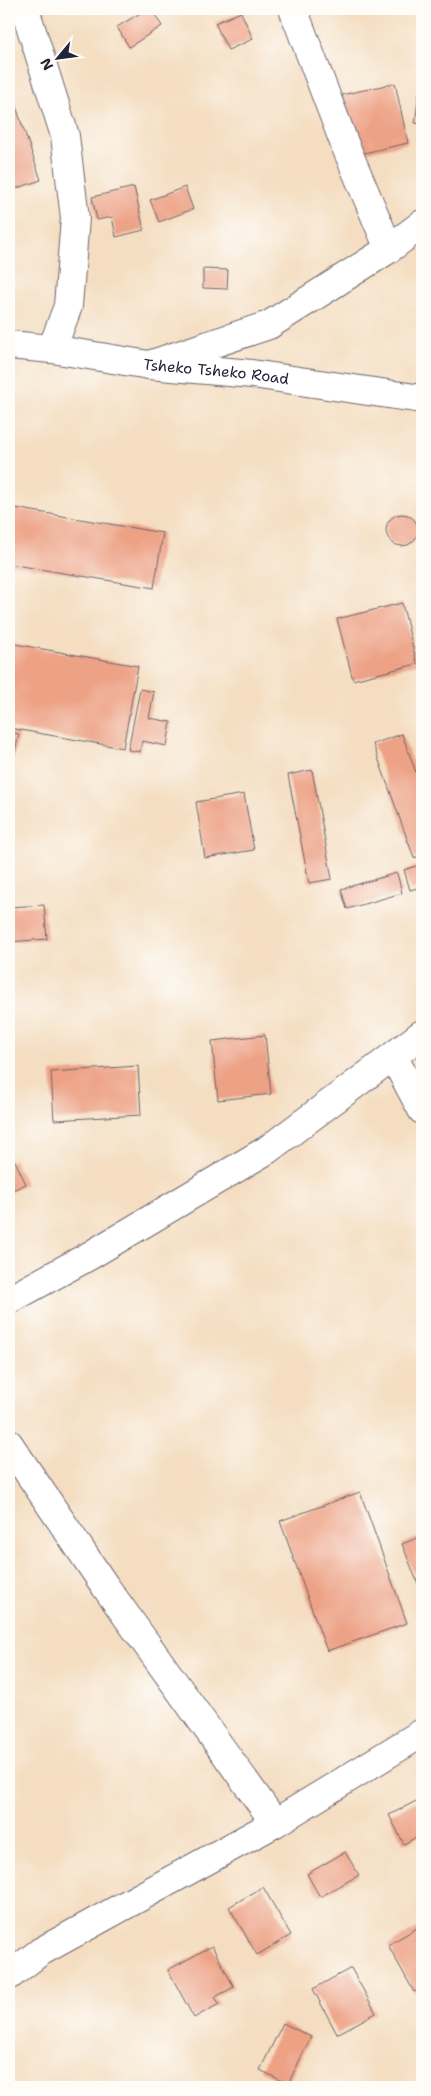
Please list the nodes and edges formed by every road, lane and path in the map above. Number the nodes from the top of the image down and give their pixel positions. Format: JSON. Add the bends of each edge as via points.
{"nodes":[{"id":1,"x":25,"y":9,"type":"edge"},
{"id":2,"x":293,"y":9,"type":"edge"},
{"id":3,"x":422,"y":224,"type":"edge"},
{"id":4,"x":389,"y":249,"type":"junction"},
{"id":5,"x":9,"y":345,"type":"edge"},
{"id":6,"x":52,"y":349,"type":"junction"},
{"id":7,"x":150,"y":365,"type":"junction"},
{"id":8,"x":422,"y":399,"type":"edge"},
{"id":9,"x":422,"y":1034,"type":"edge"},
{"id":10,"x":393,"y":1056,"type":"junction"},
{"id":11,"x":422,"y":1110,"type":"edge"},
{"id":12,"x":9,"y":1300,"type":"edge"},
{"id":13,"x":9,"y":1444,"type":"edge"},
{"id":14,"x":422,"y":1733,"type":"edge"},
{"id":15,"x":275,"y":1823,"type":"junction"},
{"id":16,"x":9,"y":1976,"type":"edge"}],
"edges":[{"from":1,"to":6,"type":"main road","via":[[65,136],[75,218],[68,306]]},
{"from":2,"to":4,"type":"main road"},
{"from":3,"to":4,"type":"main road"},
{"from":4,"to":7,"type":"main road","via":[[269,325]]},
{"from":5,"to":6,"type":"main road","name":"Tsheko Tsheko Road"},
{"from":6,"to":7,"type":"main road","name":"Tsheko Tsheko Road"},
{"from":7,"to":8,"type":"main road","name":"Tsheko Tsheko Road","via":[[252,374]]},
{"from":9,"to":10,"type":"main road"},
{"from":10,"to":11,"type":"main road"},
{"from":10,"to":12,"type":"main road","via":[[267,1150]]},
{"from":13,"to":15,"type":"main road","via":[[105,1586]]},
{"from":14,"to":15,"type":"main road"},
{"from":15,"to":16,"type":"main road","via":[[40,1952]]}]}
